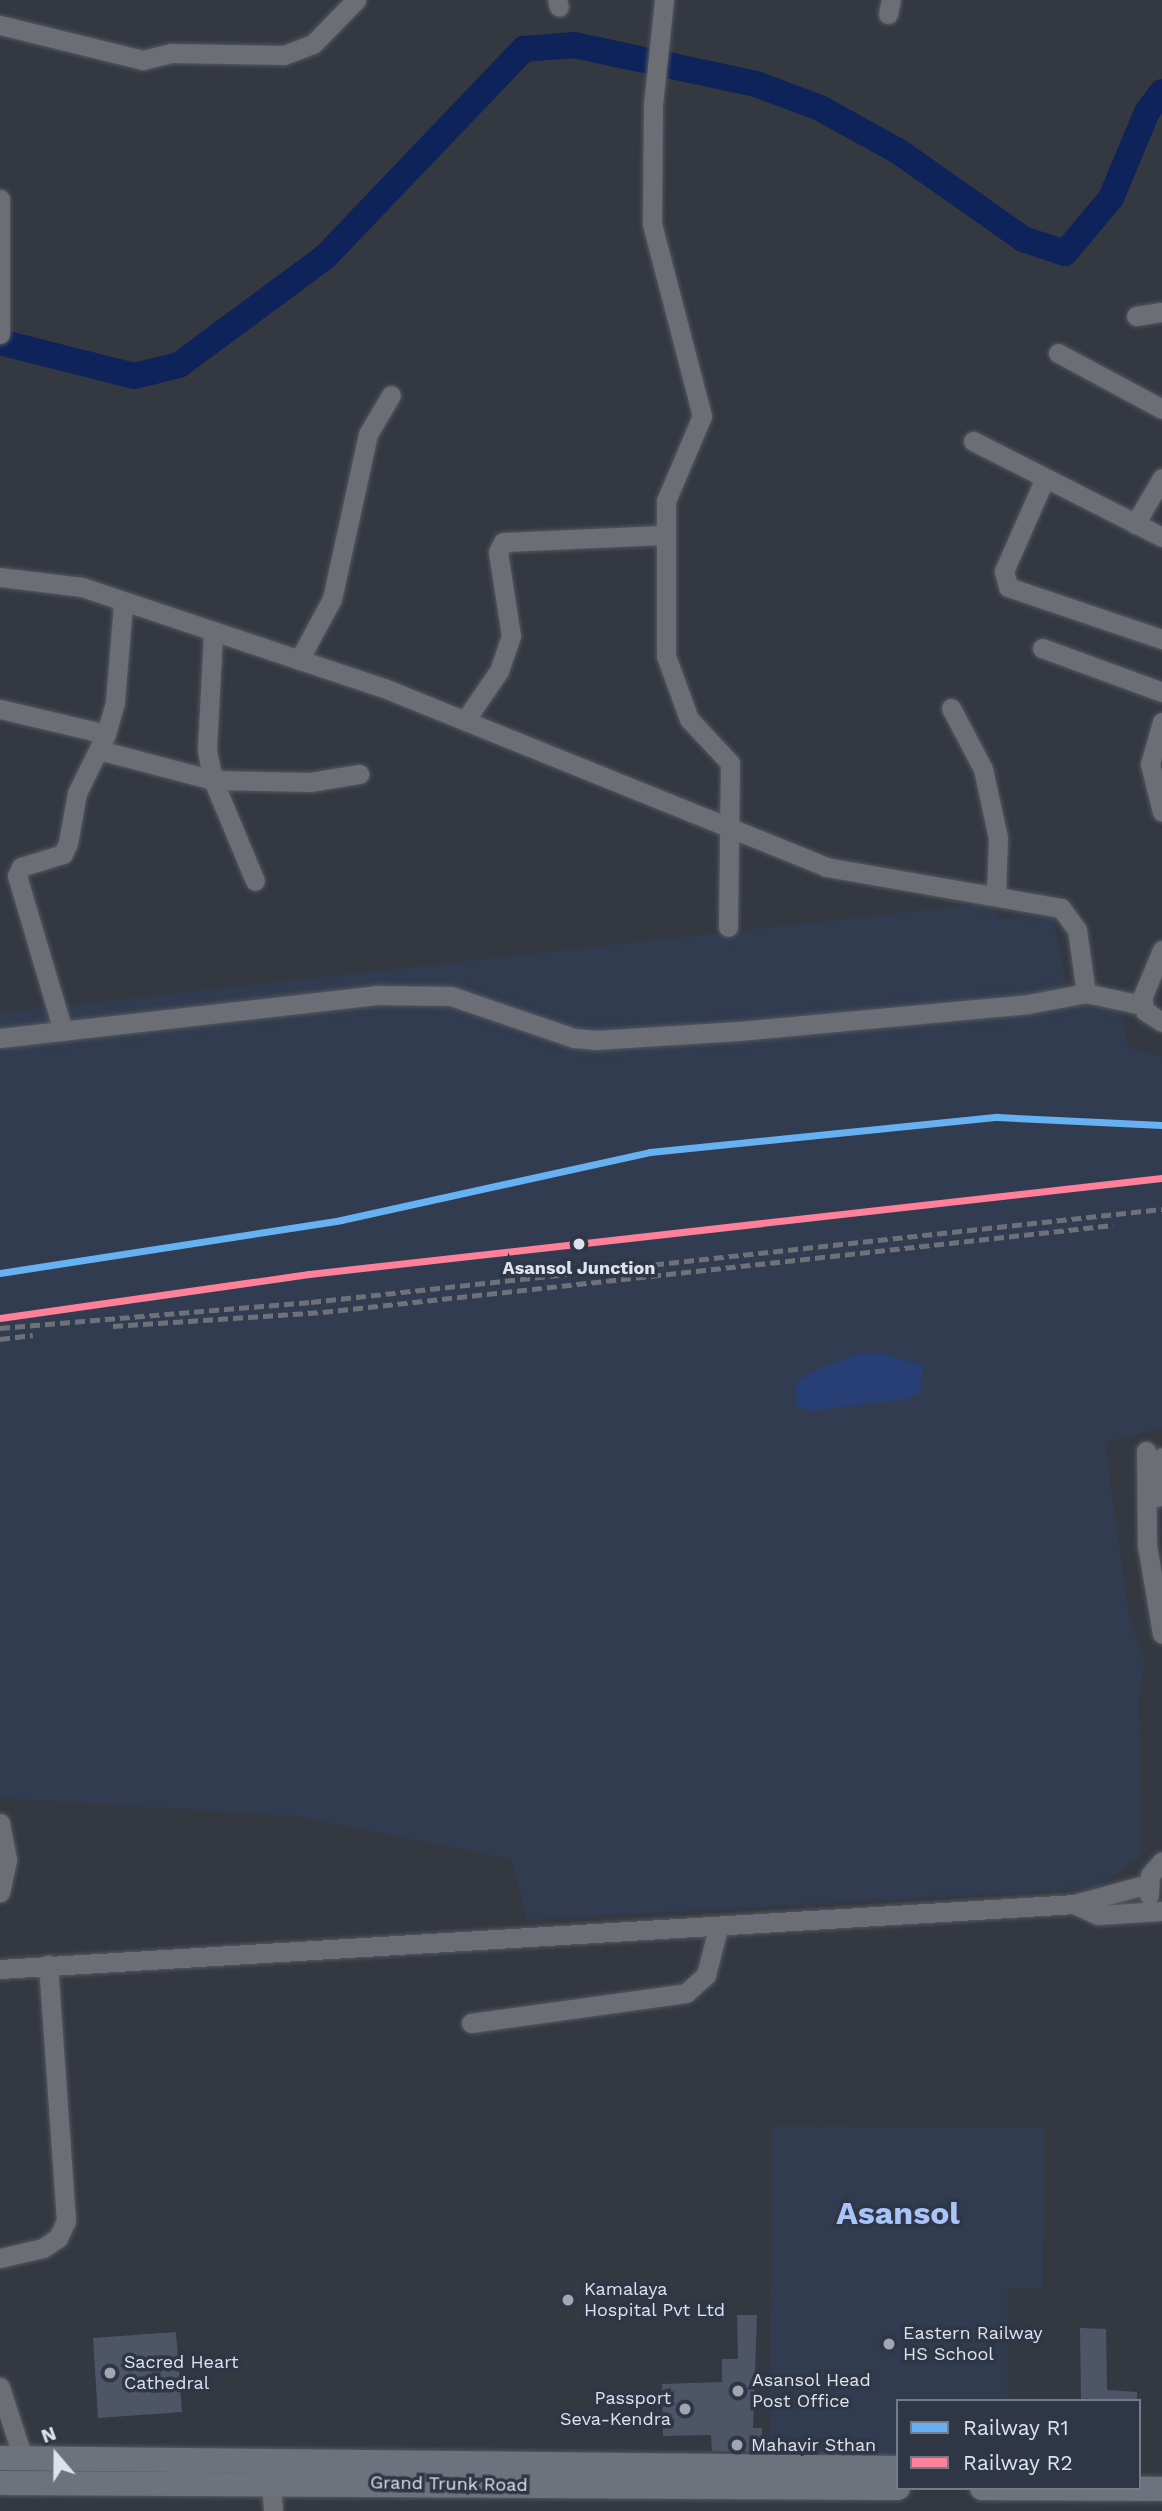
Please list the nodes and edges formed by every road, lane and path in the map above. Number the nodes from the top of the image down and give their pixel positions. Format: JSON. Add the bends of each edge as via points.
{"nodes":[{"id":1,"x":356,"y":0,"type":"edge"},
{"id":2,"x":664,"y":0,"type":"edge"},
{"id":3,"x":0,"y":25,"type":"edge"},
{"id":4,"x":0,"y":199,"type":"edge"},
{"id":5,"x":1,"y":292,"type":"edge"},
{"id":6,"x":1162,"y":312,"type":"edge"},
{"id":7,"x":1136,"y":316,"type":"dead end"},
{"id":8,"x":1,"y":325,"type":"edge"},
{"id":9,"x":1058,"y":353,"type":"dead end"},
{"id":10,"x":391,"y":395,"type":"dead end"},
{"id":11,"x":1162,"y":409,"type":"edge"},
{"id":12,"x":973,"y":441,"type":"dead end"},
{"id":13,"x":1045,"y":478,"type":"junction"},
{"id":14,"x":1162,"y":478,"type":"edge"},
{"id":15,"x":1135,"y":523,"type":"junction"},
{"id":16,"x":664,"y":536,"type":"junction"},
{"id":17,"x":1162,"y":537,"type":"edge"},
{"id":18,"x":0,"y":577,"type":"edge"},
{"id":19,"x":123,"y":605,"type":"junction"},
{"id":20,"x":213,"y":634,"type":"junction"},
{"id":21,"x":1162,"y":639,"type":"edge"},
{"id":22,"x":1042,"y":648,"type":"dead end"},
{"id":23,"x":299,"y":660,"type":"junction"},
{"id":24,"x":1162,"y":692,"type":"edge"},
{"id":25,"x":951,"y":708,"type":"dead end"},
{"id":26,"x":0,"y":709,"type":"edge"},
{"id":27,"x":466,"y":719,"type":"junction"},
{"id":28,"x":1162,"y":722,"type":"edge"},
{"id":29,"x":103,"y":742,"type":"junction"},
{"id":30,"x":359,"y":775,"type":"dead end"},
{"id":31,"x":213,"y":780,"type":"junction"},
{"id":32,"x":1162,"y":812,"type":"edge"},
{"id":33,"x":731,"y":827,"type":"junction"},
{"id":34,"x":255,"y":881,"type":"dead end"},
{"id":35,"x":996,"y":893,"type":"junction"},
{"id":36,"x":728,"y":927,"type":"dead end"},
{"id":37,"x":1162,"y":950,"type":"edge"},
{"id":38,"x":1086,"y":993,"type":"junction"},
{"id":39,"x":1142,"y":1005,"type":"junction"},
{"id":40,"x":1162,"y":1022,"type":"edge"},
{"id":41,"x":63,"y":1031,"type":"junction"},
{"id":42,"x":0,"y":1038,"type":"edge"},
{"id":43,"x":1154,"y":1454,"type":"edge"},
{"id":44,"x":1162,"y":1558,"type":"edge"},
{"id":45,"x":1162,"y":1634,"type":"edge"},
{"id":46,"x":0,"y":1823,"type":"edge"},
{"id":47,"x":1162,"y":1861,"type":"edge"},
{"id":48,"x":1148,"y":1884,"type":"junction"},
{"id":49,"x":0,"y":1892,"type":"edge"},
{"id":50,"x":1074,"y":1904,"type":"junction"},
{"id":51,"x":1161,"y":1911,"type":"edge"},
{"id":52,"x":718,"y":1928,"type":"junction"},
{"id":53,"x":48,"y":1965,"type":"junction"},
{"id":54,"x":0,"y":1969,"type":"edge"},
{"id":55,"x":471,"y":2023,"type":"dead end"},
{"id":56,"x":0,"y":2258,"type":"edge"},
{"id":57,"x":0,"y":2387,"type":"edge"},
{"id":58,"x":11,"y":2458,"type":"edge"},
{"id":59,"x":896,"y":2468,"type":"edge"},
{"id":60,"x":1141,"y":2473,"type":"edge"},
{"id":61,"x":1162,"y":2473,"type":"edge"},
{"id":62,"x":271,"y":2482,"type":"junction"},
{"id":63,"x":0,"y":2483,"type":"edge"},
{"id":64,"x":896,"y":2488,"type":"edge"},
{"id":65,"x":1141,"y":2489,"type":"edge"},
{"id":66,"x":1162,"y":2489,"type":"edge"},
{"id":67,"x":273,"y":2511,"type":"edge"}],
"edges":[{"from":1,"to":3,"type":"street","via":[[313,44],[284,55],[172,53],[143,60]]},
{"from":2,"to":16,"type":"street","via":[[653,104],[652,224],[702,416],[666,501]]},
{"from":4,"to":5,"type":"street"},
{"from":5,"to":8,"type":"street"},
{"from":6,"to":7,"type":"street"},
{"from":9,"to":11,"type":"street"},
{"from":10,"to":23,"type":"street","via":[[368,434],[332,599]]},
{"from":12,"to":13,"type":"street"},
{"from":13,"to":15,"type":"street"},
{"from":13,"to":21,"type":"street","via":[[1004,571],[1007,587]]},
{"from":14,"to":15,"type":"street"},
{"from":15,"to":17,"type":"street"},
{"from":16,"to":27,"type":"street","via":[[503,542],[498,552],[511,636],[499,671]]},
{"from":16,"to":33,"type":"street","via":[[669,673],[689,719],[730,763]]},
{"from":18,"to":19,"type":"street","via":[[82,587]]},
{"from":19,"to":20,"type":"street"},
{"from":19,"to":29,"type":"street","via":[[117,685]]},
{"from":20,"to":23,"type":"street"},
{"from":20,"to":31,"type":"street","via":[[205,726]]},
{"from":22,"to":24,"type":"street"},
{"from":23,"to":27,"type":"street"},
{"from":25,"to":35,"type":"street","via":[[986,780],[998,838]]},
{"from":26,"to":29,"type":"street"},
{"from":27,"to":33,"type":"street"},
{"from":28,"to":32,"type":"street","via":[[1150,765]]},
{"from":29,"to":31,"type":"street"},
{"from":29,"to":41,"type":"street","via":[[77,793],[63,854],[21,867],[17,876]]},
{"from":30,"to":31,"type":"street","via":[[310,782]]},
{"from":31,"to":34,"type":"street"},
{"from":33,"to":35,"type":"street","via":[[826,867]]},
{"from":33,"to":36,"type":"street"},
{"from":35,"to":38,"type":"street","via":[[1061,908],[1071,917]]},
{"from":37,"to":39,"type":"street"},
{"from":38,"to":39,"type":"street"},
{"from":38,"to":41,"type":"street","via":[[1028,1004],[594,1040],[574,1038],[475,1001],[429,993]]},
{"from":39,"to":40,"type":"street"},
{"from":41,"to":42,"type":"street"},
{"from":43,"to":44,"type":"street"},
{"from":43,"to":45,"type":"street","via":[[1146,1535]]},
{"from":46,"to":49,"type":"street","via":[[7,1860]]},
{"from":47,"to":48,"type":"street"},
{"from":48,"to":50,"type":"street"},
{"from":48,"to":51,"type":"street"},
{"from":50,"to":51,"type":"street","via":[[1098,1915]]},
{"from":50,"to":52,"type":"street"},
{"from":52,"to":53,"type":"street"},
{"from":52,"to":55,"type":"street","via":[[706,1975],[686,1993]]},
{"from":53,"to":54,"type":"street"},
{"from":53,"to":56,"type":"street","via":[[66,2221],[58,2238],[43,2248]]},
{"from":57,"to":58,"type":"street"},
{"from":58,"to":59,"type":"main road"},
{"from":60,"to":61,"type":"main road"},
{"from":62,"to":63,"type":"main road","name":"Grand Trunk Road"},
{"from":62,"to":64,"type":"main road","name":"Grand Trunk Road"},
{"from":62,"to":67,"type":"street"},
{"from":65,"to":66,"type":"main road"}]}
